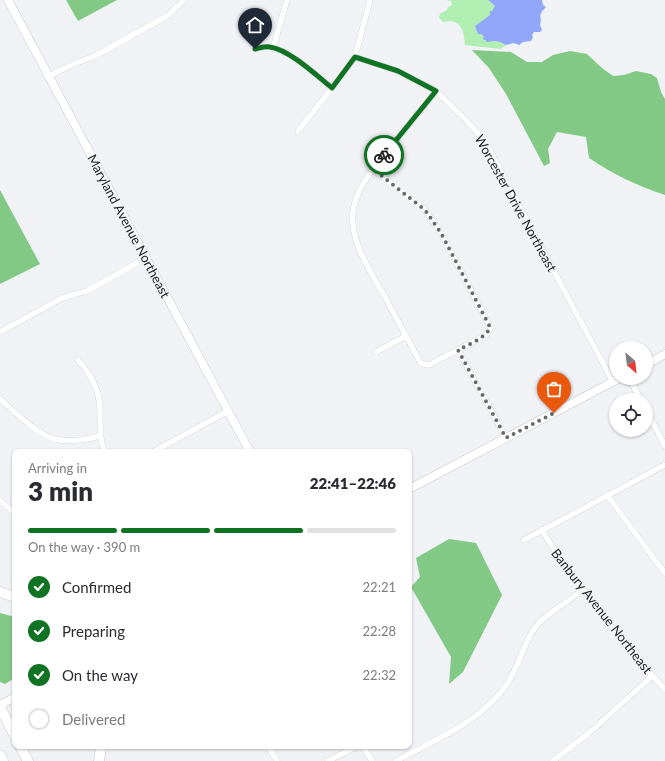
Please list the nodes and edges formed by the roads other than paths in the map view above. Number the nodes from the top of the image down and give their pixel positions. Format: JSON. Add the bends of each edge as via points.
{"nodes":[{"id":1,"x":8,"y":0,"type":"edge"},
{"id":2,"x":184,"y":0,"type":"edge"},
{"id":3,"x":287,"y":0,"type":"edge"},
{"id":4,"x":370,"y":0,"type":"edge"},
{"id":5,"x":273,"y":48,"type":"junction"},
{"id":6,"x":255,"y":49,"type":"dead end"},
{"id":7,"x":355,"y":57,"type":"junction"},
{"id":8,"x":49,"y":76,"type":"junction"},
{"id":9,"x":332,"y":88,"type":"junction"},
{"id":10,"x":436,"y":91,"type":"junction"},
{"id":11,"x":298,"y":131,"type":"dead end"},
{"id":12,"x":373,"y":169,"type":"junction"},
{"id":13,"x":146,"y":258,"type":"junction"},
{"id":14,"x":0,"y":332,"type":"edge"},
{"id":15,"x":406,"y":336,"type":"junction"},
{"id":16,"x":458,"y":350,"type":"junction"},
{"id":17,"x":376,"y":352,"type":"dead end"},
{"id":18,"x":665,"y":354,"type":"edge"},
{"id":19,"x":78,"y":360,"type":"dead end"},
{"id":20,"x":653,"y":360,"type":"edge"},
{"id":21,"x":609,"y":366,"type":"edge"},
{"id":22,"x":609,"y":384,"type":"edge"},
{"id":23,"x":0,"y":399,"type":"edge"},
{"id":24,"x":228,"y":411,"type":"junction"},
{"id":25,"x":653,"y":423,"type":"edge"},
{"id":26,"x":100,"y":436,"type":"junction"},
{"id":27,"x":506,"y":438,"type":"junction"},
{"id":28,"x":665,"y":446,"type":"edge"},
{"id":29,"x":104,"y":449,"type":"edge"},
{"id":30,"x":158,"y":449,"type":"edge"},
{"id":31,"x":248,"y":449,"type":"edge"},
{"id":32,"x":665,"y":465,"type":"edge"},
{"id":33,"x":412,"y":487,"type":"edge"},
{"id":34,"x":607,"y":496,"type":"junction"},
{"id":35,"x":0,"y":501,"type":"edge"},
{"id":36,"x":12,"y":511,"type":"edge"},
{"id":37,"x":542,"y":530,"type":"junction"},
{"id":38,"x":524,"y":540,"type":"dead end"},
{"id":39,"x":665,"y":573,"type":"edge"},
{"id":40,"x":583,"y":589,"type":"junction"},
{"id":41,"x":0,"y":592,"type":"edge"},
{"id":42,"x":12,"y":596,"type":"edge"},
{"id":43,"x":652,"y":676,"type":"junction"},
{"id":44,"x":665,"y":689,"type":"edge"},
{"id":45,"x":12,"y":698,"type":"edge"},
{"id":46,"x":0,"y":706,"type":"edge"},
{"id":47,"x":12,"y":730,"type":"edge"},
{"id":48,"x":22,"y":749,"type":"edge"},
{"id":49,"x":101,"y":749,"type":"edge"},
{"id":50,"x":270,"y":749,"type":"edge"},
{"id":51,"x":351,"y":749,"type":"edge"},
{"id":52,"x":365,"y":749,"type":"edge"},
{"id":53,"x":0,"y":755,"type":"edge"},
{"id":54,"x":3,"y":761,"type":"edge"},
{"id":55,"x":28,"y":761,"type":"edge"},
{"id":56,"x":99,"y":761,"type":"edge"},
{"id":57,"x":277,"y":761,"type":"edge"},
{"id":58,"x":328,"y":761,"type":"edge"},
{"id":59,"x":372,"y":761,"type":"edge"},
{"id":60,"x":396,"y":761,"type":"edge"},
{"id":61,"x":553,"y":761,"type":"edge"}],
"edges":[{"from":1,"to":8,"type":"street","name":"Maryland Avenue Northeast"},
{"from":2,"to":8,"type":"street","via":[[167,16],[95,56]]},
{"from":3,"to":5,"type":"street"},
{"from":4,"to":7,"type":"street"},
{"from":5,"to":6,"type":"street"},
{"from":5,"to":9,"type":"street","via":[[294,58]]},
{"from":7,"to":9,"type":"street"},
{"from":7,"to":10,"type":"street","name":"Worcester Drive Northeast","via":[[398,71]]},
{"from":8,"to":13,"type":"street","name":"Maryland Avenue Northeast"},
{"from":9,"to":11,"type":"street"},
{"from":10,"to":12,"type":"street"},
{"from":10,"to":21,"type":"street","name":"Worcester Drive Northeast","via":[[465,119],[490,151]]},
{"from":12,"to":15,"type":"street","via":[[356,198],[353,221],[362,255]]},
{"from":12,"to":16,"type":"street","via":[[425,210],[431,218],[490,327],[486,335]]},
{"from":13,"to":14,"type":"street","via":[[87,291],[62,298]]},
{"from":13,"to":24,"type":"street","name":"Maryland Avenue Northeast"},
{"from":15,"to":16,"type":"street","via":[[420,362],[426,365]]},
{"from":15,"to":17,"type":"street"},
{"from":16,"to":27,"type":"street"},
{"from":18,"to":20,"type":"street"},
{"from":19,"to":26,"type":"street","via":[[97,390],[100,401]]},
{"from":22,"to":27,"type":"street"},
{"from":23,"to":26,"type":"street","via":[[44,435],[59,440],[75,441]]},
{"from":24,"to":30,"type":"street"},
{"from":24,"to":31,"type":"street","name":"Maryland Avenue Northeast"},
{"from":25,"to":28,"type":"street"},
{"from":26,"to":29,"type":"street"},
{"from":27,"to":33,"type":"street"},
{"from":32,"to":34,"type":"street"},
{"from":34,"to":37,"type":"street"},
{"from":34,"to":39,"type":"street"},
{"from":35,"to":36,"type":"street"},
{"from":37,"to":38,"type":"street"},
{"from":37,"to":40,"type":"street","name":"Banbury Avenue Northeast","via":[[551,547]]},
{"from":40,"to":43,"type":"street","name":"Banbury Avenue Northeast","via":[[627,648]]},
{"from":40,"to":60,"type":"street","via":[[548,613],[539,623],[527,642],[513,674],[502,691],[485,709],[461,726]]},
{"from":41,"to":42,"type":"highway"},
{"from":43,"to":44,"type":"street","name":"Banbury Avenue Northeast"},
{"from":43,"to":61,"type":"street"},
{"from":45,"to":46,"type":"street"},
{"from":46,"to":47,"type":"highway"},
{"from":48,"to":55,"type":"highway"},
{"from":49,"to":56,"type":"highway"},
{"from":50,"to":57,"type":"street"},
{"from":51,"to":58,"type":"street"},
{"from":52,"to":59,"type":"street"},
{"from":53,"to":54,"type":"highway"}]}
